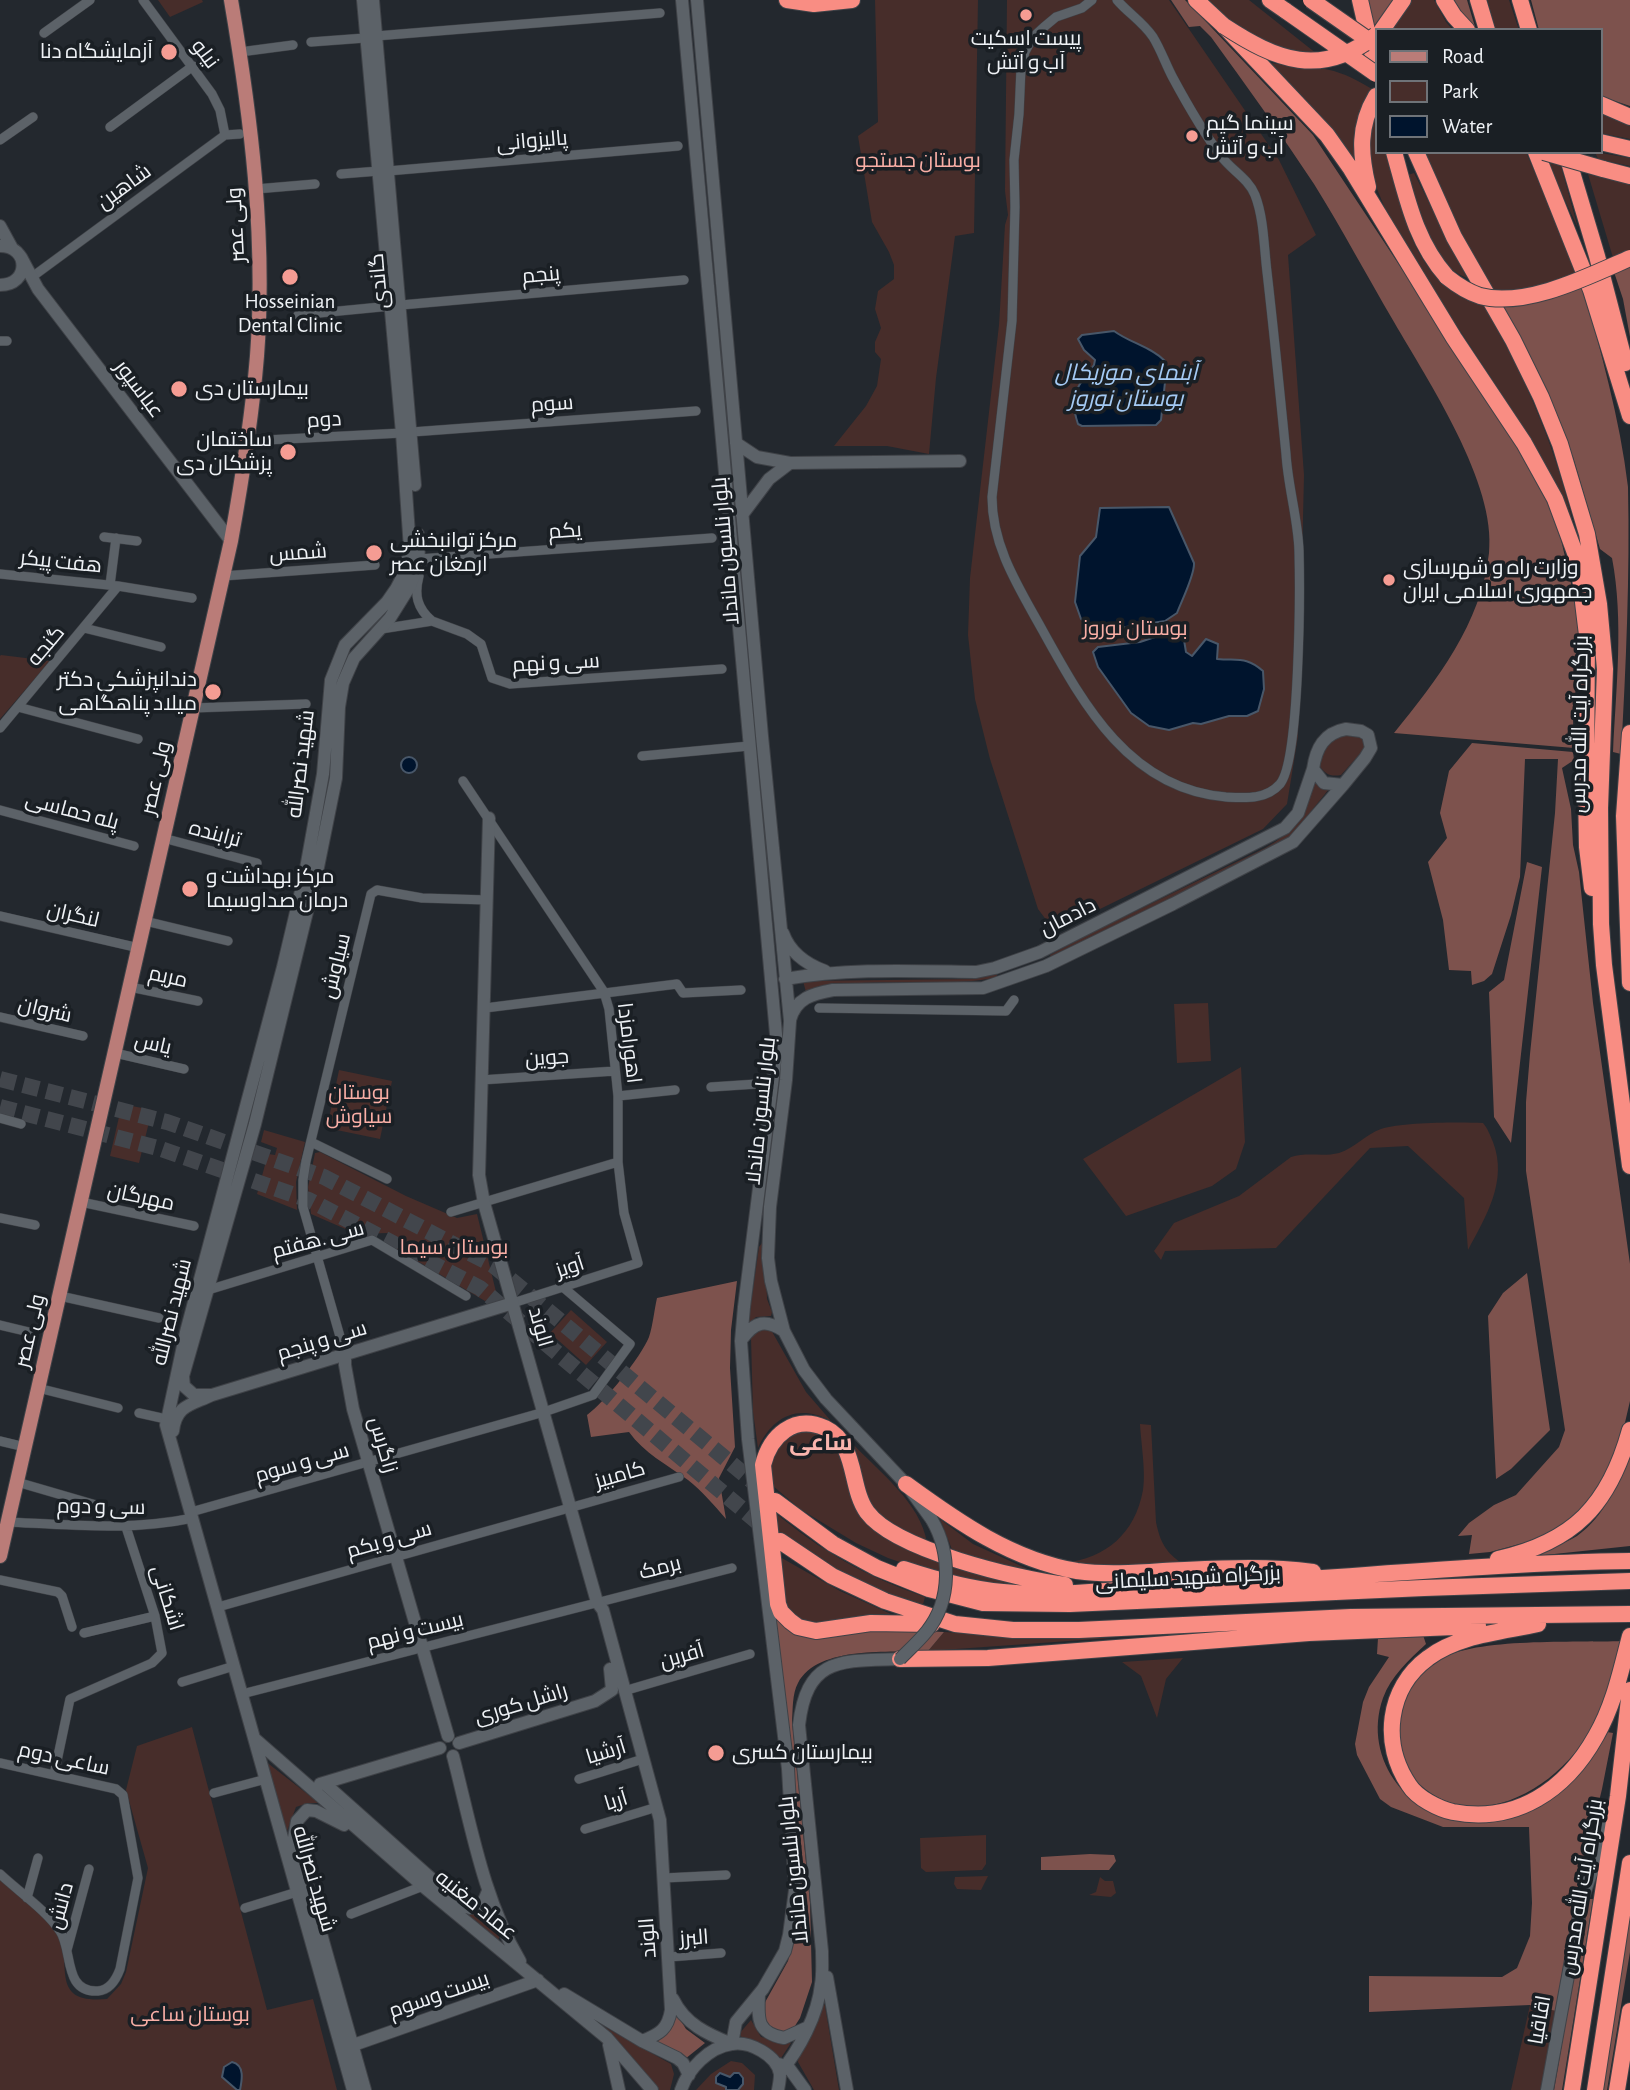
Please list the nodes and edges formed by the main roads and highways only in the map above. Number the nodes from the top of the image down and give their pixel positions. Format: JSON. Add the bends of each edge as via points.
{"nodes":[{"id":1,"x":230,"y":0,"type":"edge"},
{"id":2,"x":363,"y":0,"type":"edge"},
{"id":3,"x":373,"y":0,"type":"edge"},
{"id":4,"x":682,"y":0,"type":"edge"},
{"id":5,"x":697,"y":0,"type":"edge"},
{"id":6,"x":787,"y":0,"type":"edge"},
{"id":7,"x":852,"y":0,"type":"edge"},
{"id":8,"x":1196,"y":0,"type":"edge"},
{"id":9,"x":1270,"y":0,"type":"edge"},
{"id":10,"x":1311,"y":0,"type":"edge"},
{"id":11,"x":1360,"y":0,"type":"edge"},
{"id":12,"x":1402,"y":0,"type":"edge"},
{"id":13,"x":1444,"y":0,"type":"edge"},
{"id":14,"x":1478,"y":0,"type":"edge"},
{"id":15,"x":1520,"y":0,"type":"edge"},
{"id":16,"x":1224,"y":26,"type":"junction"},
{"id":17,"x":1383,"y":28,"type":"edge"},
{"id":18,"x":1465,"y":28,"type":"edge"},
{"id":19,"x":1486,"y":28,"type":"edge"},
{"id":20,"x":1528,"y":28,"type":"edge"},
{"id":21,"x":1374,"y":36,"type":"edge"},
{"id":22,"x":370,"y":37,"type":"junction"},
{"id":23,"x":1374,"y":44,"type":"edge"},
{"id":24,"x":1374,"y":62,"type":"edge"},
{"id":25,"x":1374,"y":70,"type":"edge"},
{"id":26,"x":1374,"y":100,"type":"edge"},
{"id":27,"x":1602,"y":105,"type":"edge"},
{"id":28,"x":1630,"y":117,"type":"edge"},
{"id":29,"x":1602,"y":142,"type":"edge"},
{"id":30,"x":1630,"y":149,"type":"edge"},
{"id":31,"x":1395,"y":154,"type":"edge"},
{"id":32,"x":1417,"y":154,"type":"edge"},
{"id":33,"x":1537,"y":154,"type":"edge"},
{"id":34,"x":1551,"y":154,"type":"edge"},
{"id":35,"x":1567,"y":154,"type":"edge"},
{"id":36,"x":1630,"y":176,"type":"edge"},
{"id":37,"x":1373,"y":203,"type":"junction"},
{"id":38,"x":0,"y":226,"type":"edge"},
{"id":39,"x":11,"y":250,"type":"edge"},
{"id":40,"x":1630,"y":258,"type":"edge"},
{"id":41,"x":35,"y":283,"type":"junction"},
{"id":42,"x":4,"y":285,"type":"edge"},
{"id":43,"x":1630,"y":415,"type":"edge"},
{"id":44,"x":736,"y":443,"type":"junction"},
{"id":45,"x":960,"y":461,"type":"dead end"},
{"id":46,"x":790,"y":463,"type":"junction"},
{"id":47,"x":742,"y":514,"type":"junction"},
{"id":48,"x":231,"y":541,"type":"junction"},
{"id":49,"x":416,"y":561,"type":"junction"},
{"id":50,"x":1630,"y":733,"type":"edge"},
{"id":51,"x":1313,"y":769,"type":"junction"},
{"id":52,"x":1343,"y":785,"type":"junction"},
{"id":53,"x":489,"y":818,"type":"road end"},
{"id":54,"x":1630,"y":820,"type":"edge"},
{"id":55,"x":1624,"y":847,"type":"junction"},
{"id":56,"x":1628,"y":898,"type":"edge"},
{"id":57,"x":779,"y":920,"type":"junction"},
{"id":58,"x":1601,"y":924,"type":"junction"},
{"id":59,"x":1020,"y":959,"type":"junction"},
{"id":60,"x":829,"y":972,"type":"junction"},
{"id":61,"x":1025,"y":974,"type":"junction"},
{"id":62,"x":785,"y":979,"type":"junction"},
{"id":63,"x":1630,"y":983,"type":"edge"},
{"id":64,"x":790,"y":1021,"type":"junction"},
{"id":65,"x":777,"y":1045,"type":"junction"},
{"id":66,"x":1630,"y":1166,"type":"edge"},
{"id":67,"x":756,"y":1202,"type":"junction"},
{"id":68,"x":770,"y":1203,"type":"junction"},
{"id":69,"x":753,"y":1235,"type":"junction"},
{"id":70,"x":768,"y":1237,"type":"junction"},
{"id":71,"x":514,"y":1307,"type":"junction"},
{"id":72,"x":785,"y":1331,"type":"junction"},
{"id":73,"x":741,"y":1341,"type":"junction"},
{"id":74,"x":345,"y":1358,"type":"junction"},
{"id":75,"x":320,"y":1362,"type":"junction"},
{"id":76,"x":212,"y":1395,"type":"junction"},
{"id":77,"x":353,"y":1409,"type":"junction"},
{"id":78,"x":1630,"y":1430,"type":"edge"},
{"id":79,"x":172,"y":1446,"type":"junction"},
{"id":80,"x":906,"y":1484,"type":"junction"},
{"id":81,"x":775,"y":1500,"type":"tunnel mouth"},
{"id":82,"x":780,"y":1541,"type":"tunnel mouth"},
{"id":83,"x":833,"y":1544,"type":"junction"},
{"id":84,"x":0,"y":1556,"type":"edge"},
{"id":85,"x":1626,"y":1561,"type":"edge"},
{"id":86,"x":1454,"y":1569,"type":"junction"},
{"id":87,"x":1343,"y":1576,"type":"junction"},
{"id":88,"x":1623,"y":1582,"type":"edge"},
{"id":89,"x":1120,"y":1588,"type":"junction"},
{"id":90,"x":597,"y":1602,"type":"junction"},
{"id":91,"x":1627,"y":1614,"type":"edge"},
{"id":92,"x":955,"y":1624,"type":"junction"},
{"id":93,"x":1538,"y":1624,"type":"junction"},
{"id":94,"x":1630,"y":1636,"type":"edge"},
{"id":95,"x":900,"y":1659,"type":"junction"},
{"id":96,"x":1630,"y":1690,"type":"edge"},
{"id":97,"x":595,"y":1702,"type":"junction"},
{"id":98,"x":636,"y":1732,"type":"junction"},
{"id":99,"x":254,"y":1738,"type":"junction"},
{"id":100,"x":453,"y":1740,"type":"junction"},
{"id":101,"x":440,"y":1748,"type":"junction"},
{"id":102,"x":453,"y":1756,"type":"junction"},
{"id":103,"x":324,"y":1783,"type":"junction"},
{"id":104,"x":309,"y":1787,"type":"junction"},
{"id":105,"x":1618,"y":1796,"type":"junction"},
{"id":106,"x":363,"y":1835,"type":"junction"},
{"id":107,"x":1630,"y":1863,"type":"edge"},
{"id":108,"x":488,"y":1891,"type":"junction"},
{"id":109,"x":446,"y":1900,"type":"junction"},
{"id":110,"x":313,"y":1926,"type":"junction"},
{"id":111,"x":822,"y":1951,"type":"junction"},
{"id":112,"x":524,"y":1970,"type":"junction"},
{"id":113,"x":538,"y":1980,"type":"junction"},
{"id":114,"x":553,"y":1993,"type":"junction"},
{"id":115,"x":671,"y":1995,"type":"junction"},
{"id":116,"x":760,"y":1995,"type":"junction"},
{"id":117,"x":1630,"y":2011,"type":"edge"},
{"id":118,"x":1630,"y":2025,"type":"edge"},
{"id":119,"x":734,"y":2027,"type":"junction"},
{"id":120,"x":807,"y":2027,"type":"junction"},
{"id":121,"x":701,"y":2030,"type":"junction"},
{"id":122,"x":607,"y":2038,"type":"junction"},
{"id":123,"x":642,"y":2041,"type":"junction"},
{"id":124,"x":1626,"y":2043,"type":"junction"},
{"id":125,"x":732,"y":2044,"type":"junction"},
{"id":126,"x":347,"y":2047,"type":"junction"},
{"id":127,"x":780,"y":2067,"type":"junction"},
{"id":128,"x":688,"y":2075,"type":"junction"},
{"id":129,"x":353,"y":2090,"type":"edge"},
{"id":130,"x":365,"y":2090,"type":"edge"},
{"id":131,"x":617,"y":2090,"type":"edge"},
{"id":132,"x":652,"y":2090,"type":"edge"},
{"id":133,"x":681,"y":2090,"type":"edge"},
{"id":134,"x":778,"y":2090,"type":"edge"},
{"id":135,"x":805,"y":2090,"type":"edge"},
{"id":136,"x":847,"y":2090,"type":"edge"},
{"id":137,"x":1547,"y":2090,"type":"edge"},
{"id":138,"x":1572,"y":2090,"type":"edge"},
{"id":139,"x":1595,"y":2090,"type":"edge"},
{"id":140,"x":1617,"y":2090,"type":"edge"}],
"edges":[{"from":1,"to":48,"type":"main road","name":"ولی عصر","via":[[256,189],[259,251],[257,356]]},
{"from":2,"to":22,"type":"main road","name":"گاندی"},
{"from":3,"to":22,"type":"main road","name":"گاندی"},
{"from":4,"to":65,"type":"main road","name":"بلوار نلسون ماندلا"},
{"from":5,"to":44,"type":"main road","name":"بلوار نلسون ماندلا"},
{"from":6,"to":7,"type":"highway","via":[[814,4]]},
{"from":8,"to":16,"type":"highway"},
{"from":9,"to":25,"type":"highway","bridge":true},
{"from":10,"to":23,"type":"highway","bridge":true},
{"from":11,"to":24,"type":"highway"},
{"from":12,"to":17,"type":"highway"},
{"from":13,"to":18,"type":"highway"},
{"from":14,"to":19,"type":"highway"},
{"from":15,"to":20,"type":"highway"},
{"from":16,"to":21,"type":"highway","bridge":true,"via":[[1255,46],[1296,60],[1335,57]]},
{"from":16,"to":37,"type":"highway","via":[[1327,135]]},
{"from":22,"to":49,"type":"main road","name":"گاندی"},
{"from":26,"to":37,"type":"highway","via":[[1365,117],[1361,151]]},
{"from":27,"to":28,"type":"highway"},
{"from":29,"to":30,"type":"highway"},
{"from":31,"to":40,"type":"highway","bridge":true,"via":[[1417,232],[1447,277],[1477,295],[1499,298],[1552,289]]},
{"from":32,"to":58,"type":"highway","name":"بزرگراه آیت الله مدرس","via":[[1454,237],[1541,397],[1587,534],[1605,669]]},
{"from":33,"to":43,"type":"highway","via":[[1591,290]]},
{"from":34,"to":36,"type":"highway","bridge":true},
{"from":35,"to":43,"type":"highway","via":[[1626,368]]},
{"from":37,"to":58,"type":"highway","via":[[1524,443],[1573,543],[1587,635],[1587,847]]},
{"from":38,"to":39,"type":"main road","name":"عباسپور"},
{"from":39,"to":41,"type":"main road","name":"عباسپور"},
{"from":39,"to":42,"type":"main road","via":[[22,269],[16,280]]},
{"from":41,"to":42,"type":"main road"},
{"from":41,"to":48,"type":"main road","name":"عباسپور"},
{"from":44,"to":46,"type":"main road","via":[[757,457]]},
{"from":44,"to":47,"type":"main road","name":"بلوار نلسون ماندلا"},
{"from":45,"to":46,"type":"main road"},
{"from":46,"to":47,"type":"main road","via":[[769,479]]},
{"from":47,"to":57,"type":"main road","name":"بلوار نلسون ماندلا"},
{"from":48,"to":84,"type":"main road","name":"ولی عصر"},
{"from":49,"to":76,"type":"main road","name":"شهید نصرالله","via":[[406,594],[354,658],[343,683],[336,778],[318,867],[255,1124],[184,1368],[187,1390],[194,1395]]},
{"from":49,"to":79,"type":"main road","name":"شهید نصرالله","via":[[387,602],[345,645],[331,680],[323,774],[305,874],[186,1332],[166,1419]]},
{"from":50,"to":55,"type":"highway"},
{"from":51,"to":52,"type":"main road","via":[[1324,783]]},
{"from":51,"to":52,"type":"main road","via":[[1320,744],[1331,734],[1361,731],[1368,735],[1371,748]]},
{"from":51,"to":59,"type":"main road","name":"دادمان","via":[[1298,813],[1285,828]]},
{"from":52,"to":61,"type":"main road","name":"دادمان","via":[[1293,842]]},
{"from":53,"to":71,"type":"main road","name":"الوند","via":[[478,1162],[484,1203]]},
{"from":54,"to":55,"type":"highway"},
{"from":55,"to":56,"type":"highway"},
{"from":56,"to":63,"type":"highway"},
{"from":57,"to":60,"type":"main road","via":[[794,952]]},
{"from":57,"to":62,"type":"main road","name":"بلوار نلسون ماندلا"},
{"from":58,"to":66,"type":"highway","name":"بزرگراه آیت الله مدرس"},
{"from":59,"to":60,"type":"main road","name":"دادمان","via":[[975,972]]},
{"from":59,"to":61,"type":"main road"},
{"from":60,"to":62,"type":"main road","name":"دادمان"},
{"from":61,"to":64,"type":"main road","name":"دادمان","via":[[983,988],[824,992],[799,1002]]},
{"from":62,"to":64,"type":"main road","name":"بلوار نلسون ماندلا"},
{"from":62,"to":65,"type":"main road"},
{"from":64,"to":68,"type":"main road","name":"بلوار نلسون ماندلا"},
{"from":65,"to":67,"type":"main road","name":"بلوار نلسون ماندلا"},
{"from":67,"to":68,"type":"main road","via":[[763,1210]]},
{"from":67,"to":69,"type":"main road","name":"بلوار نلسون ماندلا"},
{"from":68,"to":70,"type":"main road","name":"بلوار نلسون ماندلا"},
{"from":69,"to":70,"type":"main road","via":[[762,1231]]},
{"from":69,"to":73,"type":"main road","name":"بلوار نلسون ماندلا"},
{"from":70,"to":72,"type":"main road","name":"بلوار نلسون ماندلا","via":[[771,1281]]},
{"from":71,"to":74,"type":"main road","name":"سی و پنجم"},
{"from":71,"to":90,"type":"main road","name":"الوند"},
{"from":72,"to":73,"type":"main road","via":[[758,1323]]},
{"from":72,"to":80,"type":"main road","name":"بلوار نلسون ماندلا","via":[[816,1387]]},
{"from":73,"to":116,"type":"main road","name":"بلوار نلسون ماندلا","via":[[795,1875],[788,1941]]},
{"from":74,"to":75,"type":"main road","name":"سی و پنجم"},
{"from":74,"to":77,"type":"main road","name":"زاگرس"},
{"from":75,"to":76,"type":"main road","name":"سی و پنجم"},
{"from":75,"to":77,"type":"main road","via":[[337,1371]]},
{"from":76,"to":79,"type":"main road","name":"سی و پنجم","via":[[177,1414]]},
{"from":77,"to":100,"type":"main road","name":"زاگرس"},
{"from":78,"to":86,"type":"highway","via":[[1615,1474],[1590,1510],[1566,1533],[1528,1552]]},
{"from":79,"to":99,"type":"main road","name":"شهید نصرالله"},
{"from":80,"to":87,"type":"highway","via":[[990,1540],[1064,1568],[1118,1573],[1298,1570]]},
{"from":80,"to":95,"type":"main road","name":"بلوار نلسون ماندلا","bridge":true,"via":[[932,1520],[946,1557],[939,1609],[929,1630]]},
{"from":81,"to":83,"type":"highway","name":"بزرگراه شهید سلیمانی"},
{"from":82,"to":92,"type":"highway","via":[[849,1584],[921,1615]]},
{"from":83,"to":88,"type":"highway","name":"بزرگراه شهید سلیمانی","via":[[929,1590],[1008,1605]]},
{"from":83,"to":89,"type":"highway","via":[[972,1588],[1046,1594]]},
{"from":85,"to":86,"type":"highway"},
{"from":86,"to":87,"type":"highway"},
{"from":87,"to":89,"type":"highway"},
{"from":89,"to":92,"type":"highway","via":[[1015,1577],[913,1544],[876,1522],[866,1510],[847,1451],[837,1437],[812,1424],[795,1424],[773,1439],[763,1465],[766,1502],[778,1604],[790,1622],[816,1631],[871,1623]]},
{"from":90,"to":97,"type":"main road","via":[[613,1685],[610,1693]]},
{"from":90,"to":98,"type":"main road","name":"الوند"},
{"from":91,"to":92,"type":"highway","via":[[1351,1617],[1079,1630]]},
{"from":91,"to":93,"type":"highway"},
{"from":93,"to":94,"type":"highway","via":[[1442,1648],[1415,1669],[1397,1695],[1390,1735],[1394,1752],[1409,1787],[1440,1809],[1476,1816],[1512,1810],[1557,1786],[1604,1721]]},
{"from":93,"to":95,"type":"highway","via":[[1309,1633],[988,1658]]},
{"from":95,"to":111,"type":"main road","name":"بلوار نلسون ماندلا","via":[[839,1663],[820,1672],[807,1689],[801,1708]]},
{"from":96,"to":105,"type":"highway","name":"بزرگراه آیت الله مدرس"},
{"from":97,"to":98,"type":"main road","via":[[618,1704]]},
{"from":97,"to":100,"type":"main road","name":"راشل کوری"},
{"from":98,"to":115,"type":"main road","name":"الوند","via":[[657,1807]]},
{"from":99,"to":104,"type":"main road","name":"عماد مغنیه"},
{"from":99,"to":110,"type":"main road","name":"شهید نصرالله","via":[[297,1892]]},
{"from":100,"to":101,"type":"main road"},
{"from":100,"to":102,"type":"main road"},
{"from":101,"to":102,"type":"main road"},
{"from":101,"to":103,"type":"main road"},
{"from":102,"to":108,"type":"main road"},
{"from":103,"to":104,"type":"main road"},
{"from":103,"to":109,"type":"main road","name":"عماد مغنیه"},
{"from":104,"to":106,"type":"main road","name":"عماد مغنیه"},
{"from":105,"to":137,"type":"main road","name":"اقاقیا","via":[[1582,1900]]},
{"from":105,"to":138,"type":"highway","name":"بزرگراه آیت الله مدرس"},
{"from":106,"to":109,"type":"main road","name":"عماد مغنیه"},
{"from":106,"to":110,"type":"main road","name":"شهید نصرالله","via":[[311,1810],[299,1817],[294,1838]]},
{"from":107,"to":139,"type":"highway","name":"بزرگراه آیت الله مدرس"},
{"from":108,"to":109,"type":"main road","name":"عماد مغنیه","via":[[482,1905],[470,1908]]},
{"from":108,"to":112,"type":"main road"},
{"from":109,"to":112,"type":"main road","name":"عماد مغنیه"},
{"from":110,"to":126,"type":"main road","name":"شهید نصرالله"},
{"from":111,"to":120,"type":"main road","name":"بلوار نلسون ماندلا","via":[[820,1994]]},
{"from":111,"to":136,"type":"main road"},
{"from":112,"to":113,"type":"main road","name":"عماد مغنیه"},
{"from":113,"to":114,"type":"main road","name":"عماد مغنیه"},
{"from":113,"to":126,"type":"main road","name":"بیست وسوم"},
{"from":114,"to":122,"type":"main road"},
{"from":114,"to":123,"type":"main road","name":"عماد مغنیه","via":[[564,1994]]},
{"from":115,"to":121,"type":"main road","via":[[682,2015]]},
{"from":115,"to":123,"type":"main road","name":"الوند","via":[[666,2028]]},
{"from":116,"to":119,"type":"main road","name":"بلوار نلسون ماندلا"},
{"from":116,"to":120,"type":"main road","via":[[758,2017],[768,2034],[783,2038]]},
{"from":117,"to":124,"type":"highway"},
{"from":118,"to":124,"type":"highway"},
{"from":119,"to":121,"type":"main road"},
{"from":119,"to":125,"type":"main road"},
{"from":120,"to":127,"type":"main road","name":"بلوار نلسون ماندلا"},
{"from":121,"to":125,"type":"main road"},
{"from":122,"to":131,"type":"main road"},
{"from":122,"to":132,"type":"main road"},
{"from":123,"to":128,"type":"main road","name":"عماد مغنیه","via":[[677,2058]]},
{"from":124,"to":140,"type":"highway"},
{"from":125,"to":127,"type":"main road","via":[[757,2049]]},
{"from":125,"to":128,"type":"main road","via":[[704,2057]]},
{"from":126,"to":129,"type":"main road","name":"شهید نصرالله"},
{"from":126,"to":130,"type":"main road","name":"شهید نصرالله"},
{"from":127,"to":134,"type":"main road"},
{"from":127,"to":135,"type":"main road"},
{"from":128,"to":133,"type":"main road"}]}
